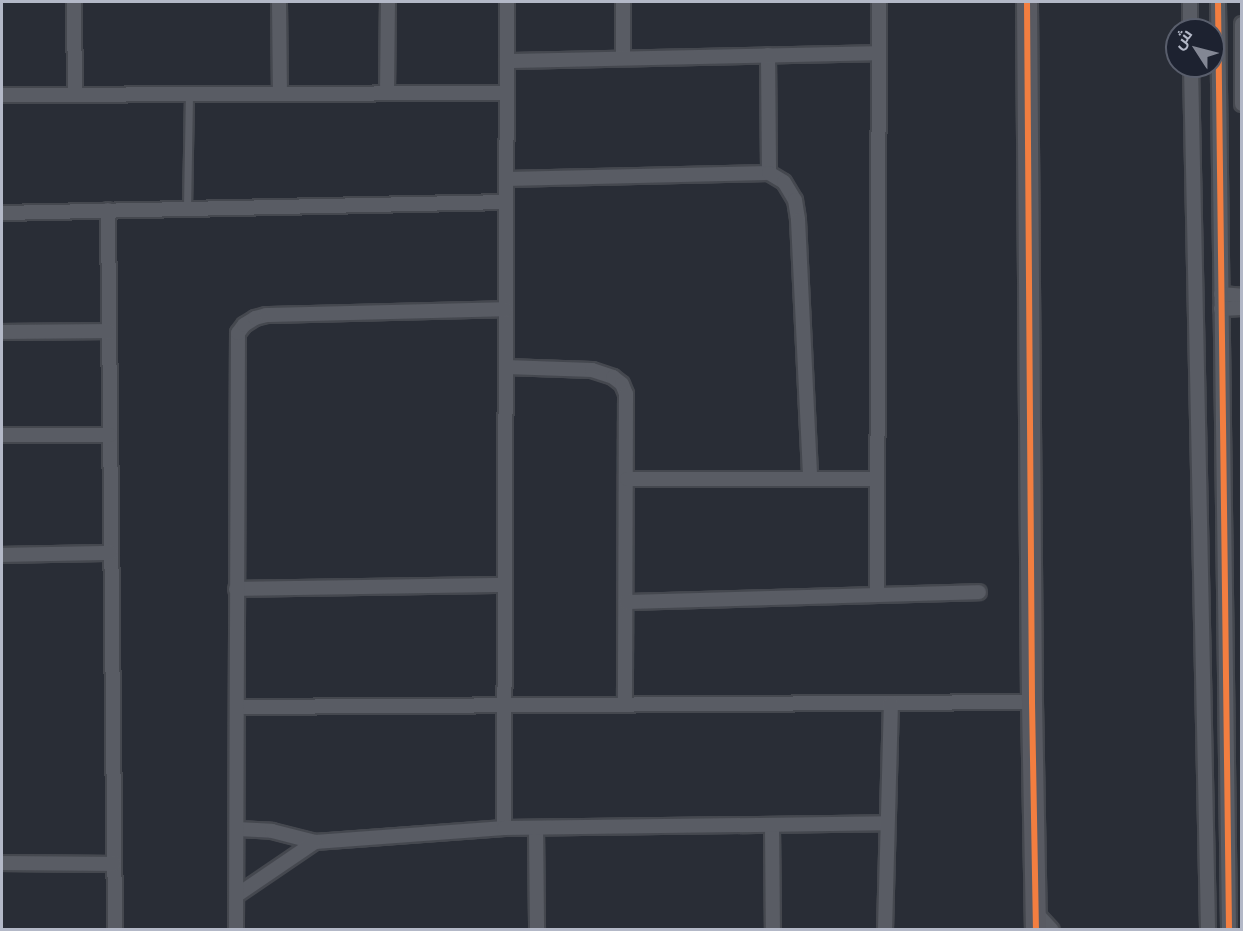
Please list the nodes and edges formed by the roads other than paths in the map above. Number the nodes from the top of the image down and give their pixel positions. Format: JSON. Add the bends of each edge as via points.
{"nodes":[{"id":1,"x":74,"y":2,"type":"edge"},
{"id":2,"x":279,"y":2,"type":"edge"},
{"id":3,"x":388,"y":2,"type":"edge"},
{"id":4,"x":507,"y":2,"type":"edge"},
{"id":5,"x":623,"y":2,"type":"edge"},
{"id":6,"x":879,"y":2,"type":"edge"},
{"id":7,"x":1028,"y":2,"type":"edge"},
{"id":8,"x":1190,"y":2,"type":"edge"},
{"id":9,"x":1218,"y":2,"type":"edge"},
{"id":10,"x":1190,"y":18,"type":"edge"},
{"id":11,"x":1242,"y":24,"type":"edge"},
{"id":12,"x":879,"y":52,"type":"junction"},
{"id":13,"x":768,"y":55,"type":"junction"},
{"id":14,"x":623,"y":58,"type":"junction"},
{"id":15,"x":507,"y":61,"type":"junction"},
{"id":16,"x":1191,"y":78,"type":"edge"},
{"id":17,"x":1241,"y":87,"type":"edge"},
{"id":18,"x":280,"y":93,"type":"junction"},
{"id":19,"x":387,"y":93,"type":"junction"},
{"id":20,"x":507,"y":93,"type":"junction"},
{"id":21,"x":75,"y":94,"type":"junction"},
{"id":22,"x":189,"y":94,"type":"junction"},
{"id":23,"x":2,"y":95,"type":"edge"},
{"id":24,"x":1242,"y":104,"type":"edge"},
{"id":25,"x":769,"y":172,"type":"junction"},
{"id":26,"x":506,"y":179,"type":"junction"},
{"id":27,"x":506,"y":202,"type":"junction"},
{"id":28,"x":187,"y":209,"type":"junction"},
{"id":29,"x":108,"y":210,"type":"junction"},
{"id":30,"x":2,"y":213,"type":"edge"},
{"id":31,"x":1242,"y":296,"type":"edge"},
{"id":32,"x":1221,"y":302,"type":"junction"},
{"id":33,"x":1242,"y":308,"type":"edge"},
{"id":34,"x":506,"y":309,"type":"junction"},
{"id":35,"x":109,"y":331,"type":"junction"},
{"id":36,"x":2,"y":332,"type":"edge"},
{"id":37,"x":506,"y":367,"type":"junction"},
{"id":38,"x":2,"y":435,"type":"edge"},
{"id":39,"x":110,"y":435,"type":"junction"},
{"id":40,"x":627,"y":478,"type":"junction"},
{"id":41,"x":810,"y":478,"type":"junction"},
{"id":42,"x":877,"y":479,"type":"junction"},
{"id":43,"x":111,"y":554,"type":"junction"},
{"id":44,"x":2,"y":555,"type":"edge"},
{"id":45,"x":505,"y":585,"type":"junction"},
{"id":46,"x":236,"y":589,"type":"junction"},
{"id":47,"x":979,"y":592,"type":"dead end"},
{"id":48,"x":877,"y":593,"type":"junction"},
{"id":49,"x":626,"y":602,"type":"junction"},
{"id":50,"x":1032,"y":702,"type":"junction"},
{"id":51,"x":891,"y":703,"type":"junction"},
{"id":52,"x":504,"y":705,"type":"junction"},
{"id":53,"x":625,"y":705,"type":"junction"},
{"id":54,"x":237,"y":707,"type":"junction"},
{"id":55,"x":1227,"y":756,"type":"junction"},
{"id":56,"x":1242,"y":756,"type":"edge"},
{"id":57,"x":887,"y":823,"type":"junction"},
{"id":58,"x":772,"y":825,"type":"junction"},
{"id":59,"x":504,"y":828,"type":"junction"},
{"id":60,"x":536,"y":828,"type":"junction"},
{"id":61,"x":237,"y":829,"type":"junction"},
{"id":62,"x":315,"y":842,"type":"junction"},
{"id":63,"x":2,"y":862,"type":"edge"},
{"id":64,"x":114,"y":864,"type":"junction"},
{"id":65,"x":237,"y":895,"type":"junction"},
{"id":66,"x":1036,"y":921,"type":"edge"},
{"id":67,"x":114,"y":930,"type":"edge"},
{"id":68,"x":236,"y":930,"type":"edge"},
{"id":69,"x":537,"y":930,"type":"edge"},
{"id":70,"x":773,"y":930,"type":"edge"},
{"id":71,"x":885,"y":930,"type":"edge"},
{"id":72,"x":1052,"y":930,"type":"edge"},
{"id":73,"x":1208,"y":930,"type":"edge"},
{"id":74,"x":1229,"y":930,"type":"edge"}],
"edges":[{"from":1,"to":21,"type":"street"},
{"from":2,"to":18,"type":"street"},
{"from":3,"to":19,"type":"street"},
{"from":4,"to":15,"type":"street"},
{"from":5,"to":14,"type":"street"},
{"from":6,"to":12,"type":"street"},
{"from":7,"to":50,"type":"street"},
{"from":8,"to":10,"type":"street"},
{"from":9,"to":32,"type":"street"},
{"from":11,"to":17,"type":"street"},
{"from":12,"to":13,"type":"street"},
{"from":12,"to":42,"type":"street"},
{"from":13,"to":14,"type":"street"},
{"from":13,"to":25,"type":"street"},
{"from":14,"to":15,"type":"street"},
{"from":15,"to":20,"type":"street"},
{"from":16,"to":73,"type":"street"},
{"from":17,"to":24,"type":"street"},
{"from":18,"to":19,"type":"street"},
{"from":18,"to":22,"type":"street"},
{"from":19,"to":20,"type":"street"},
{"from":20,"to":26,"type":"street"},
{"from":21,"to":22,"type":"street"},
{"from":21,"to":23,"type":"street"},
{"from":22,"to":28,"type":"lane"},
{"from":25,"to":26,"type":"street"},
{"from":25,"to":41,"type":"street","via":[[784,182],[795,200],[798,220]]},
{"from":26,"to":27,"type":"street"},
{"from":27,"to":28,"type":"street"},
{"from":27,"to":34,"type":"street"},
{"from":28,"to":29,"type":"street"},
{"from":29,"to":30,"type":"street"},
{"from":29,"to":35,"type":"street"},
{"from":31,"to":32,"type":"street"},
{"from":32,"to":33,"type":"street"},
{"from":32,"to":55,"type":"street"},
{"from":34,"to":37,"type":"street"},
{"from":34,"to":46,"type":"street","via":[[267,315],[244,325],[237,343]]},
{"from":35,"to":36,"type":"street"},
{"from":35,"to":39,"type":"street"},
{"from":37,"to":40,"type":"street","via":[[592,370],[618,380],[628,399]]},
{"from":37,"to":45,"type":"street"},
{"from":38,"to":39,"type":"street"},
{"from":39,"to":43,"type":"street"},
{"from":40,"to":41,"type":"street"},
{"from":40,"to":49,"type":"street"},
{"from":41,"to":42,"type":"street"},
{"from":42,"to":48,"type":"street"},
{"from":43,"to":44,"type":"street"},
{"from":43,"to":64,"type":"street"},
{"from":45,"to":46,"type":"street"},
{"from":45,"to":52,"type":"street"},
{"from":46,"to":54,"type":"street"},
{"from":47,"to":48,"type":"street"},
{"from":48,"to":49,"type":"street"},
{"from":49,"to":53,"type":"street"},
{"from":50,"to":51,"type":"street"},
{"from":50,"to":66,"type":"street"},
{"from":51,"to":53,"type":"street"},
{"from":51,"to":57,"type":"street"},
{"from":52,"to":53,"type":"street"},
{"from":52,"to":54,"type":"street"},
{"from":52,"to":59,"type":"street"},
{"from":54,"to":61,"type":"street"},
{"from":55,"to":56,"type":"street"},
{"from":55,"to":74,"type":"street"},
{"from":57,"to":58,"type":"street"},
{"from":57,"to":71,"type":"street"},
{"from":58,"to":60,"type":"street"},
{"from":58,"to":70,"type":"street"},
{"from":59,"to":60,"type":"street"},
{"from":59,"to":62,"type":"street"},
{"from":60,"to":69,"type":"street"},
{"from":61,"to":62,"type":"street","via":[[272,831]]},
{"from":61,"to":65,"type":"street"},
{"from":62,"to":65,"type":"street"},
{"from":63,"to":64,"type":"street"},
{"from":64,"to":67,"type":"street"},
{"from":65,"to":68,"type":"street"},
{"from":66,"to":72,"type":"street"}]}
